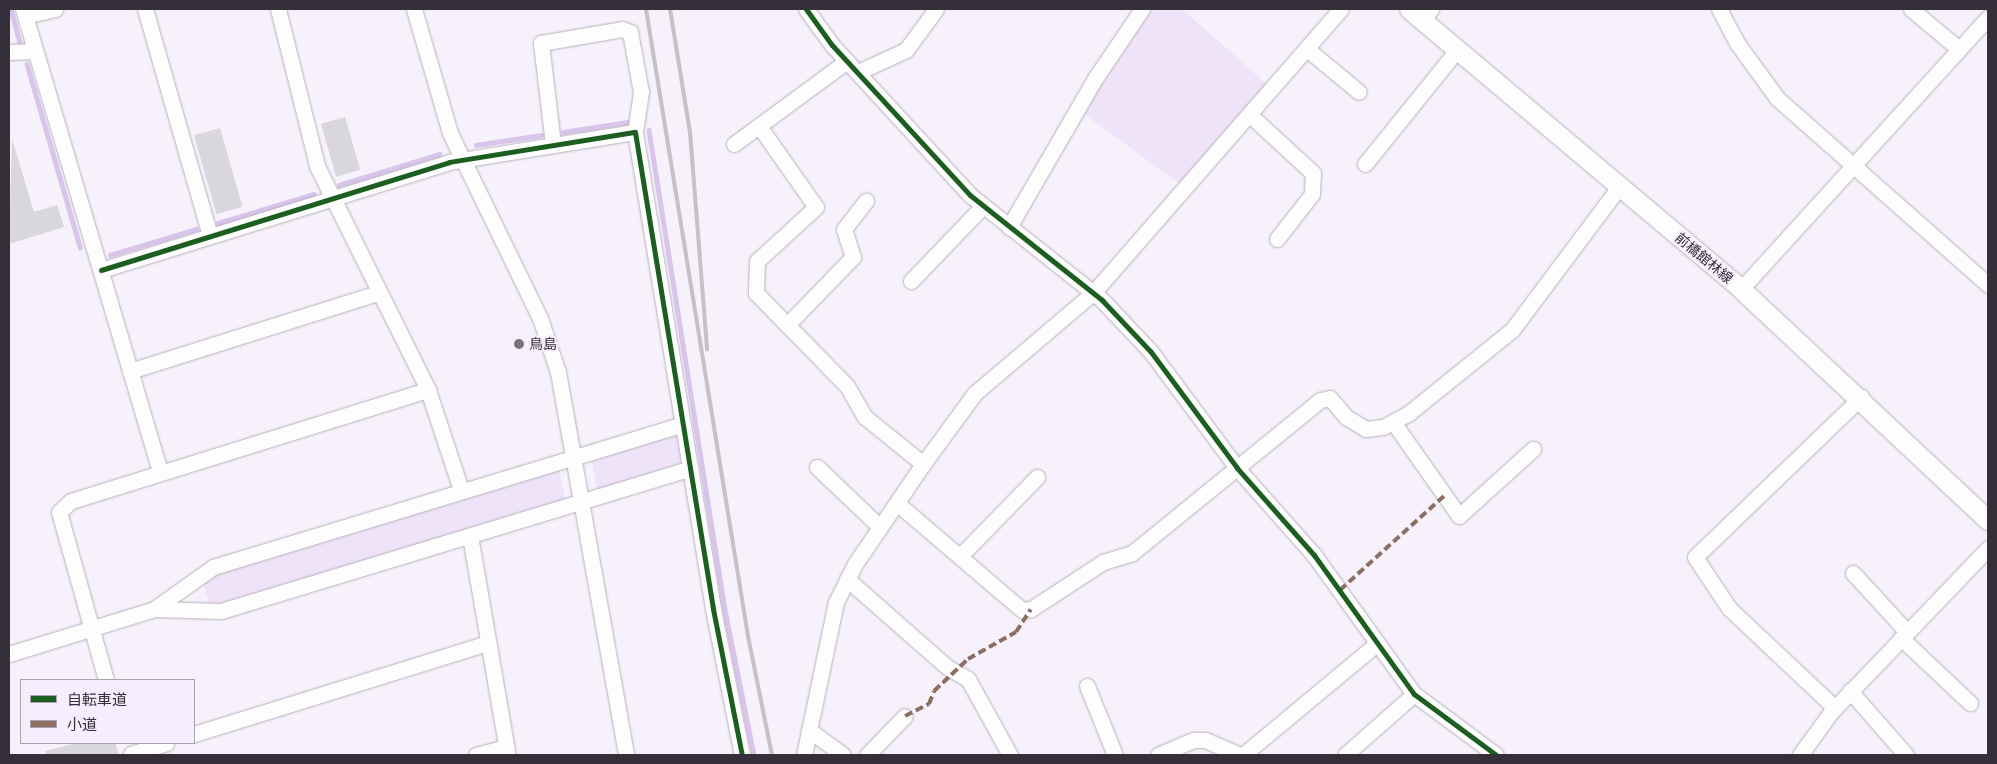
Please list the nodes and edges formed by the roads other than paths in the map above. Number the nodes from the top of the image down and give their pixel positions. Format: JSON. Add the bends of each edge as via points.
{"nodes":[{"id":1,"x":55,"y":9,"type":"edge"},
{"id":2,"x":144,"y":9,"type":"edge"},
{"id":3,"x":278,"y":9,"type":"edge"},
{"id":4,"x":414,"y":9,"type":"edge"},
{"id":5,"x":806,"y":9,"type":"edge"},
{"id":6,"x":936,"y":9,"type":"edge"},
{"id":7,"x":1142,"y":9,"type":"edge"},
{"id":8,"x":1341,"y":9,"type":"edge"},
{"id":9,"x":1719,"y":9,"type":"edge"},
{"id":10,"x":1912,"y":9,"type":"edge"},
{"id":11,"x":24,"y":12,"type":"edge"},
{"id":12,"x":1421,"y":13,"type":"edge"},
{"id":13,"x":1988,"y":18,"type":"edge"},
{"id":14,"x":1307,"y":49,"type":"junction"},
{"id":15,"x":1959,"y":49,"type":"junction"},
{"id":16,"x":1457,"y":50,"type":"junction"},
{"id":17,"x":35,"y":51,"type":"junction"},
{"id":18,"x":9,"y":52,"type":"edge"},
{"id":19,"x":852,"y":66,"type":"junction"},
{"id":20,"x":1359,"y":92,"type":"dead end"},
{"id":21,"x":1251,"y":116,"type":"junction"},
{"id":22,"x":758,"y":126,"type":"junction"},
{"id":23,"x":635,"y":132,"type":"junction"},
{"id":24,"x":553,"y":144,"type":"junction"},
{"id":25,"x":734,"y":144,"type":"dead end"},
{"id":26,"x":462,"y":159,"type":"junction"},
{"id":27,"x":1365,"y":164,"type":"dead end"},
{"id":28,"x":1855,"y":166,"type":"junction"},
{"id":29,"x":1619,"y":187,"type":"junction"},
{"id":30,"x":330,"y":198,"type":"junction"},
{"id":31,"x":866,"y":201,"type":"dead end"},
{"id":32,"x":983,"y":206,"type":"junction"},
{"id":33,"x":1009,"y":227,"type":"junction"},
{"id":34,"x":210,"y":236,"type":"junction"},
{"id":35,"x":1277,"y":239,"type":"dead end"},
{"id":36,"x":100,"y":270,"type":"junction"},
{"id":37,"x":912,"y":281,"type":"dead end"},
{"id":38,"x":1988,"y":285,"type":"edge"},
{"id":39,"x":1741,"y":289,"type":"junction"},
{"id":40,"x":377,"y":293,"type":"junction"},
{"id":41,"x":1092,"y":293,"type":"junction"},
{"id":42,"x":787,"y":325,"type":"junction"},
{"id":43,"x":130,"y":371,"type":"junction"},
{"id":44,"x":428,"y":390,"type":"junction"},
{"id":45,"x":1861,"y":397,"type":"junction"},
{"id":46,"x":1393,"y":422,"type":"junction"},
{"id":47,"x":683,"y":424,"type":"junction"},
{"id":48,"x":1533,"y":450,"type":"dead end"},
{"id":49,"x":576,"y":455,"type":"junction"},
{"id":50,"x":923,"y":464,"type":"junction"},
{"id":51,"x":817,"y":467,"type":"dead end"},
{"id":52,"x":691,"y":468,"type":"junction"},
{"id":53,"x":1237,"y":468,"type":"junction"},
{"id":54,"x":160,"y":472,"type":"junction"},
{"id":55,"x":1037,"y":477,"type":"dead end"},
{"id":56,"x":461,"y":490,"type":"junction"},
{"id":57,"x":583,"y":501,"type":"junction"},
{"id":58,"x":898,"y":504,"type":"junction"},
{"id":59,"x":1988,"y":520,"type":"edge"},
{"id":60,"x":879,"y":526,"type":"junction"},
{"id":61,"x":470,"y":536,"type":"junction"},
{"id":62,"x":1988,"y":548,"type":"edge"},
{"id":63,"x":961,"y":555,"type":"junction"},
{"id":64,"x":1853,"y":573,"type":"dead end"},
{"id":65,"x":846,"y":579,"type":"junction"},
{"id":66,"x":154,"y":609,"type":"junction"},
{"id":67,"x":91,"y":629,"type":"junction"},
{"id":68,"x":1904,"y":635,"type":"junction"},
{"id":69,"x":488,"y":643,"type":"junction"},
{"id":70,"x":1375,"y":645,"type":"junction"},
{"id":71,"x":9,"y":654,"type":"edge"},
{"id":72,"x":106,"y":679,"type":"edge"},
{"id":73,"x":1087,"y":686,"type":"dead end"},
{"id":74,"x":1850,"y":691,"type":"junction"},
{"id":75,"x":1414,"y":694,"type":"junction"},
{"id":76,"x":1970,"y":703,"type":"dead end"},
{"id":77,"x":1835,"y":708,"type":"junction"},
{"id":78,"x":904,"y":716,"type":"dead end"},
{"id":79,"x":809,"y":730,"type":"junction"},
{"id":80,"x":195,"y":734,"type":"edge"},
{"id":81,"x":162,"y":744,"type":"edge"},
{"id":82,"x":130,"y":751,"type":"edge"},
{"id":83,"x":507,"y":751,"type":"edge"},
{"id":84,"x":476,"y":755,"type":"edge"},
{"id":85,"x":626,"y":755,"type":"edge"},
{"id":86,"x":742,"y":755,"type":"edge"},
{"id":87,"x":804,"y":755,"type":"edge"},
{"id":88,"x":843,"y":755,"type":"edge"},
{"id":89,"x":867,"y":755,"type":"edge"},
{"id":90,"x":1010,"y":755,"type":"edge"},
{"id":91,"x":1115,"y":755,"type":"edge"},
{"id":92,"x":1158,"y":755,"type":"edge"},
{"id":93,"x":1242,"y":755,"type":"edge"},
{"id":94,"x":1345,"y":755,"type":"edge"},
{"id":95,"x":1496,"y":755,"type":"edge"},
{"id":96,"x":1800,"y":755,"type":"edge"},
{"id":97,"x":1906,"y":755,"type":"edge"}],
"edges":[{"from":1,"to":11,"type":"street"},
{"from":2,"to":34,"type":"street"},
{"from":3,"to":30,"type":"street","via":[[300,110]]},
{"from":4,"to":26,"type":"street","via":[[427,66]]},
{"from":5,"to":19,"type":"street"},
{"from":6,"to":19,"type":"street","via":[[930,23],[906,50]]},
{"from":7,"to":33,"type":"street","via":[[1096,77]]},
{"from":8,"to":14,"type":"street"},
{"from":9,"to":28,"type":"street","via":[[1741,49],[1777,98]]},
{"from":10,"to":15,"type":"street"},
{"from":11,"to":17,"type":"street"},
{"from":12,"to":16,"type":"main road","name":"前橋館林線"},
{"from":13,"to":15,"type":"street"},
{"from":14,"to":20,"type":"street"},
{"from":14,"to":21,"type":"street"},
{"from":15,"to":28,"type":"street"},
{"from":16,"to":27,"type":"street"},
{"from":16,"to":29,"type":"main road","name":"前橋館林線"},
{"from":17,"to":18,"type":"street"},
{"from":17,"to":36,"type":"street"},
{"from":19,"to":22,"type":"street"},
{"from":19,"to":32,"type":"street","via":[[911,134]]},
{"from":21,"to":35,"type":"street","via":[[1313,173],[1312,194]]},
{"from":21,"to":41,"type":"street"},
{"from":22,"to":25,"type":"street"},
{"from":22,"to":42,"type":"street","via":[[816,207],[757,261],[756,294]]},
{"from":23,"to":24,"type":"street"},
{"from":23,"to":24,"type":"street","via":[[640,92],[630,32],[622,29],[541,43]]},
{"from":23,"to":47,"type":"street"},
{"from":24,"to":26,"type":"street"},
{"from":26,"to":30,"type":"street"},
{"from":26,"to":49,"type":"street","via":[[540,318],[558,372]]},
{"from":28,"to":38,"type":"street"},
{"from":28,"to":39,"type":"street"},
{"from":29,"to":39,"type":"main road","name":"前橋館林線"},
{"from":29,"to":46,"type":"street","via":[[1512,330]]},
{"from":30,"to":34,"type":"street"},
{"from":30,"to":40,"type":"street"},
{"from":31,"to":42,"type":"street","via":[[844,229],[853,257]]},
{"from":32,"to":33,"type":"street"},
{"from":32,"to":37,"type":"street"},
{"from":33,"to":41,"type":"street"},
{"from":34,"to":36,"type":"street"},
{"from":36,"to":43,"type":"street"},
{"from":39,"to":45,"type":"main road","name":"前橋館林線"},
{"from":40,"to":43,"type":"street"},
{"from":40,"to":44,"type":"street"},
{"from":41,"to":50,"type":"street","via":[[975,393]]},
{"from":41,"to":53,"type":"street","via":[[1151,352]]},
{"from":42,"to":50,"type":"street","via":[[847,386],[865,417]]},
{"from":43,"to":54,"type":"street"},
{"from":44,"to":54,"type":"street"},
{"from":44,"to":56,"type":"street"},
{"from":45,"to":59,"type":"main road","name":"前橋館林線"},
{"from":45,"to":77,"type":"street","via":[[1695,558],[1729,608]]},
{"from":46,"to":48,"type":"street","via":[[1459,516]]},
{"from":46,"to":53,"type":"street","via":[[1366,429],[1346,417],[1330,398],[1320,400]]},
{"from":47,"to":49,"type":"street"},
{"from":47,"to":52,"type":"street"},
{"from":49,"to":56,"type":"street"},
{"from":49,"to":57,"type":"street"},
{"from":50,"to":58,"type":"street"},
{"from":51,"to":60,"type":"street"},
{"from":52,"to":57,"type":"street"},
{"from":52,"to":86,"type":"street"},
{"from":53,"to":63,"type":"street","via":[[1132,553],[1103,562],[1031,609],[1022,610]]},
{"from":53,"to":70,"type":"street","via":[[1314,555]]},
{"from":54,"to":67,"type":"street","via":[[71,501],[59,512]]},
{"from":55,"to":63,"type":"street"},
{"from":56,"to":66,"type":"street","via":[[213,567]]},
{"from":57,"to":61,"type":"street"},
{"from":57,"to":85,"type":"street"},
{"from":58,"to":60,"type":"street"},
{"from":58,"to":63,"type":"street"},
{"from":60,"to":65,"type":"street"},
{"from":61,"to":66,"type":"street","via":[[221,612]]},
{"from":61,"to":69,"type":"street"},
{"from":62,"to":68,"type":"street"},
{"from":64,"to":68,"type":"street"},
{"from":65,"to":79,"type":"street","via":[[831,621]]},
{"from":65,"to":90,"type":"street","via":[[947,667],[968,679]]},
{"from":66,"to":67,"type":"street"},
{"from":67,"to":71,"type":"street"},
{"from":67,"to":72,"type":"street"},
{"from":68,"to":74,"type":"street"},
{"from":68,"to":76,"type":"street"},
{"from":69,"to":80,"type":"street"},
{"from":69,"to":83,"type":"street"},
{"from":70,"to":75,"type":"street"},
{"from":70,"to":93,"type":"street"},
{"from":73,"to":91,"type":"street"},
{"from":74,"to":77,"type":"street"},
{"from":74,"to":97,"type":"street"},
{"from":75,"to":94,"type":"street"},
{"from":75,"to":95,"type":"street"},
{"from":77,"to":96,"type":"street"},
{"from":78,"to":89,"type":"street"},
{"from":79,"to":87,"type":"street"},
{"from":79,"to":88,"type":"street"},
{"from":81,"to":82,"type":"street"},
{"from":83,"to":84,"type":"street"},
{"from":92,"to":93,"type":"street","via":[[1194,740]]}]}
